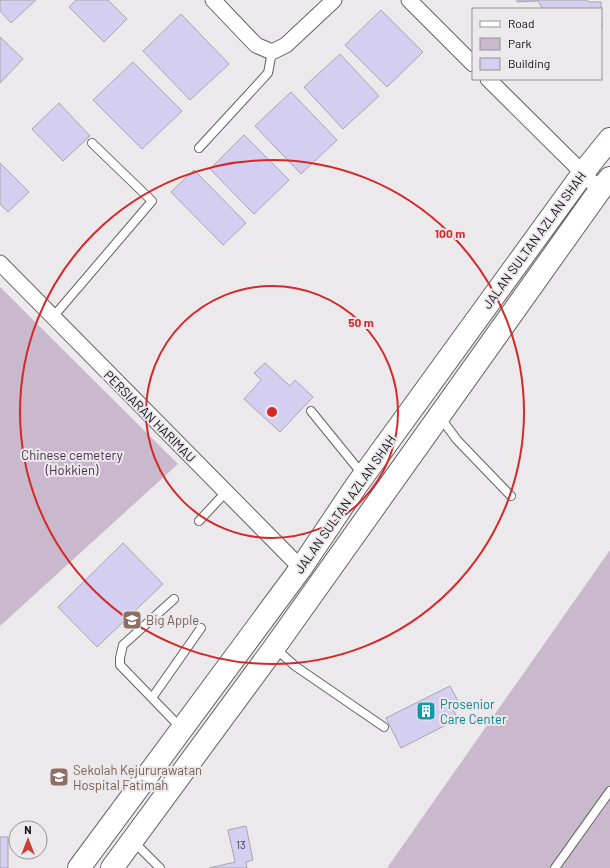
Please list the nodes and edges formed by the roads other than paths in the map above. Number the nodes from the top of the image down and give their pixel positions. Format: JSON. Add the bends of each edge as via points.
{"nodes":[{"id":1,"x":213,"y":0,"type":"edge"},
{"id":2,"x":334,"y":0,"type":"edge"},
{"id":3,"x":409,"y":0,"type":"edge"},
{"id":4,"x":272,"y":52,"type":"junction"},
{"id":5,"x":472,"y":63,"type":"edge"},
{"id":6,"x":489,"y":80,"type":"edge"},
{"id":7,"x":610,"y":139,"type":"edge"},
{"id":8,"x":92,"y":143,"type":"dead end"},
{"id":9,"x":200,"y":148,"type":"dead end"},
{"id":10,"x":582,"y":174,"type":"junction"},
{"id":11,"x":605,"y":184,"type":"edge"},
{"id":12,"x":0,"y":263,"type":"edge"},
{"id":13,"x":53,"y":317,"type":"junction"},
{"id":14,"x":311,"y":411,"type":"dead end"},
{"id":15,"x":440,"y":416,"type":"junction"},
{"id":16,"x":364,"y":476,"type":"junction"},
{"id":17,"x":226,"y":492,"type":"junction"},
{"id":18,"x":511,"y":496,"type":"dead end"},
{"id":19,"x":199,"y":521,"type":"dead end"},
{"id":20,"x":301,"y":568,"type":"junction"},
{"id":21,"x":174,"y":599,"type":"dead end"},
{"id":22,"x":201,"y":628,"type":"dead end"},
{"id":23,"x":274,"y":648,"type":"junction"},
{"id":24,"x":152,"y":698,"type":"junction"},
{"id":25,"x":384,"y":727,"type":"dead end"},
{"id":26,"x":182,"y":729,"type":"junction"},
{"id":27,"x":610,"y":791,"type":"edge"},
{"id":28,"x":132,"y":840,"type":"junction"},
{"id":29,"x":79,"y":868,"type":"edge"},
{"id":30,"x":112,"y":868,"type":"edge"},
{"id":31,"x":160,"y":868,"type":"edge"},
{"id":32,"x":555,"y":868,"type":"edge"}],
"edges":[{"from":1,"to":4,"type":"street","via":[[256,45]]},
{"from":2,"to":4,"type":"street","via":[[286,45]]},
{"from":3,"to":5,"type":"street"},
{"from":4,"to":9,"type":"lane","via":[[268,73]]},
{"from":6,"to":10,"type":"street"},
{"from":7,"to":10,"type":"main road","name":"JALAN SULTAN AZLAN SHAH"},
{"from":8,"to":13,"type":"lane","via":[[152,201]]},
{"from":10,"to":11,"type":"street"},
{"from":10,"to":16,"type":"main road","name":"JALAN SULTAN AZLAN SHAH"},
{"from":11,"to":15,"type":"main road","name":"JALAN SULTAN AZLAN SHAH"},
{"from":12,"to":13,"type":"street","name":"PERSIARAN HARIMAU"},
{"from":13,"to":17,"type":"street","name":"PERSIARAN HARIMAU"},
{"from":14,"to":16,"type":"lane"},
{"from":15,"to":18,"type":"lane","via":[[457,440]]},
{"from":15,"to":23,"type":"main road","name":"JALAN SULTAN AZLAN SHAH"},
{"from":16,"to":20,"type":"main road","name":"JALAN SULTAN AZLAN SHAH"},
{"from":17,"to":19,"type":"lane"},
{"from":17,"to":20,"type":"street","name":"PERSIARAN HARIMAU"},
{"from":20,"to":26,"type":"main road","name":"JALAN SULTAN AZLAN SHAH"},
{"from":21,"to":24,"type":"lane","via":[[123,645],[120,658],[120,665]]},
{"from":22,"to":24,"type":"lane"},
{"from":23,"to":25,"type":"lane"},
{"from":23,"to":28,"type":"main road","name":"JALAN SULTAN AZLAN SHAH"},
{"from":24,"to":26,"type":"lane"},
{"from":26,"to":29,"type":"main road","name":"JALAN SULTAN AZLAN SHAH"},
{"from":27,"to":32,"type":"lane"},
{"from":28,"to":30,"type":"main road","name":"JALAN SULTAN AZLAN SHAH"},
{"from":28,"to":31,"type":"lane"}]}
